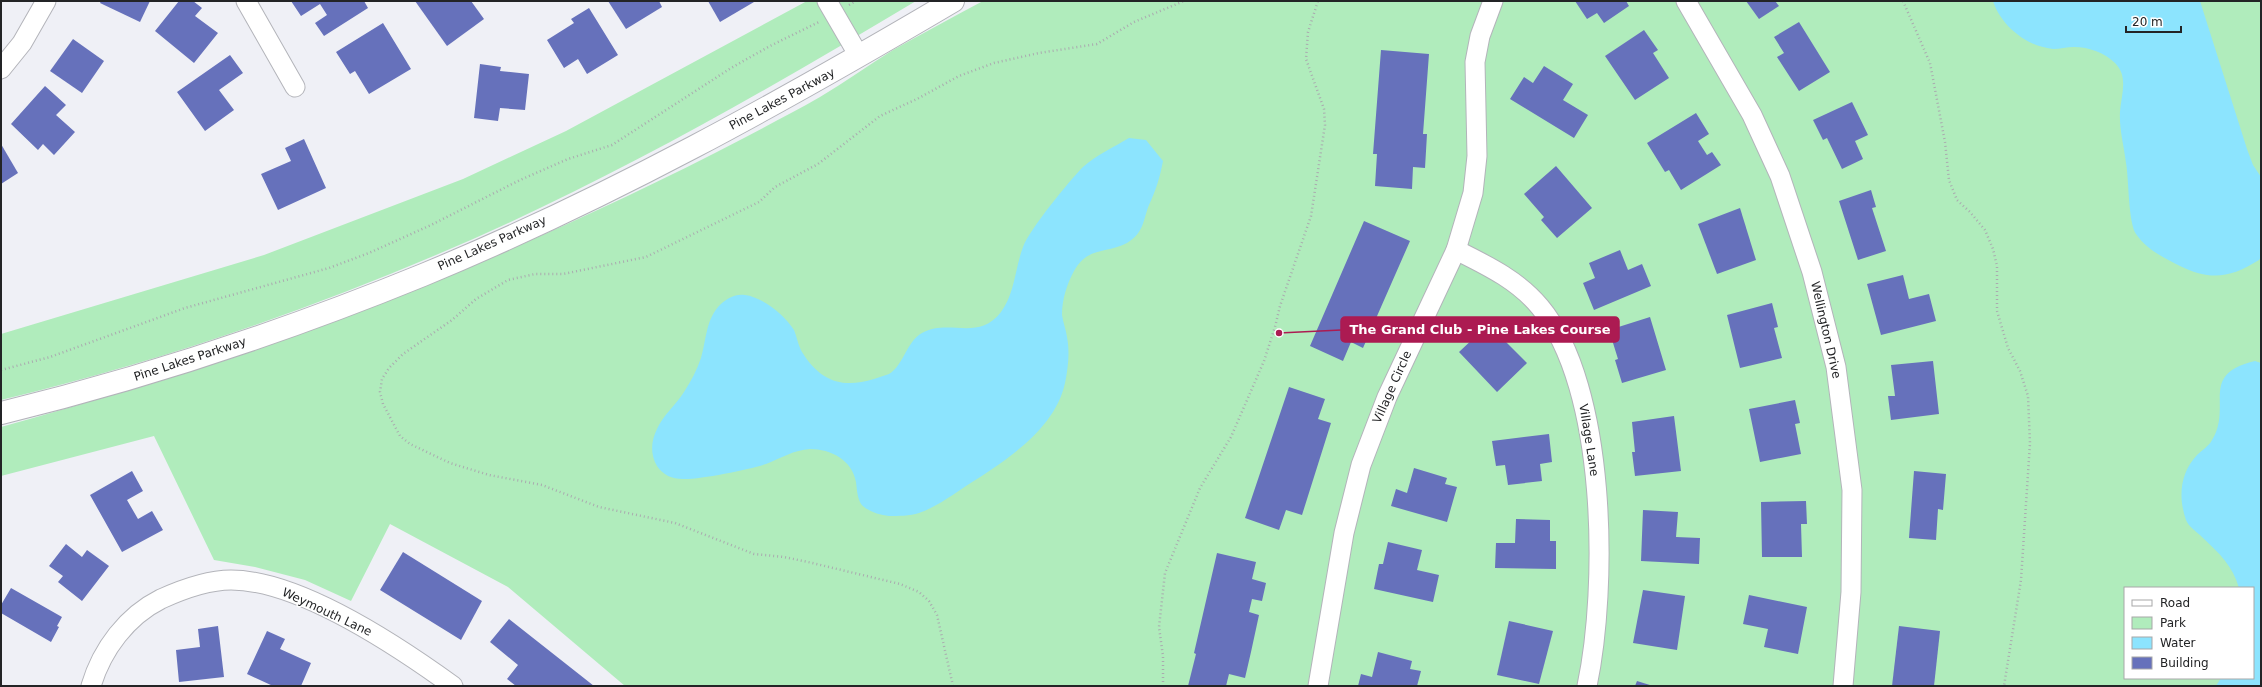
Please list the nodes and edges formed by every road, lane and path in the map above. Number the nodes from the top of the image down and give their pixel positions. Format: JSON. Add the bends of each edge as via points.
{"nodes":[{"id":1,"x":46,"y":1,"type":"edge"},
{"id":2,"x":246,"y":1,"type":"edge"},
{"id":3,"x":953,"y":1,"type":"edge"},
{"id":4,"x":1184,"y":1,"type":"edge"},
{"id":5,"x":1318,"y":1,"type":"edge"},
{"id":6,"x":1493,"y":1,"type":"edge"},
{"id":7,"x":1686,"y":1,"type":"edge"},
{"id":8,"x":1903,"y":1,"type":"edge"},
{"id":9,"x":825,"y":10,"type":"edge"},
{"id":10,"x":859,"y":56,"type":"junction"},
{"id":11,"x":1,"y":68,"type":"edge"},
{"id":12,"x":295,"y":87,"type":"dead end"},
{"id":13,"x":1456,"y":250,"type":"junction"},
{"id":14,"x":1,"y":370,"type":"edge"},
{"id":15,"x":1,"y":412,"type":"edge"},
{"id":16,"x":91,"y":686,"type":"edge"},
{"id":17,"x":453,"y":686,"type":"edge"},
{"id":18,"x":953,"y":686,"type":"edge"},
{"id":19,"x":1162,"y":686,"type":"edge"},
{"id":20,"x":1318,"y":686,"type":"edge"},
{"id":21,"x":1587,"y":686,"type":"edge"},
{"id":22,"x":1843,"y":686,"type":"edge"},
{"id":23,"x":2004,"y":686,"type":"edge"}],
"edges":[{"from":1,"to":11,"type":"street","via":[[22,42]]},
{"from":2,"to":12,"type":"street"},
{"from":3,"to":10,"type":"street","name":"Pine Lakes Parkway"},
{"from":4,"to":18,"type":"path","via":[[1134,22],[1098,44],[994,63],[959,76],[880,116],[818,164],[776,187],[759,202],[646,257],[563,274],[535,274],[508,280],[476,299],[452,320],[403,354],[382,379],[380,392],[383,404],[400,436],[410,444],[450,463],[489,475],[542,486],[599,507],[675,524],[754,554],[808,562],[900,584],[919,592],[930,601],[937,615]]},
{"from":5,"to":19,"type":"path","via":[[1308,32],[1306,59],[1324,109],[1325,125],[1311,216],[1264,361],[1231,437],[1200,488],[1165,573],[1159,627],[1163,656]]},
{"from":6,"to":13,"type":"street","name":"Village Circle","via":[[1480,36],[1475,62],[1476,175]]},
{"from":7,"to":22,"type":"street","name":"Wellington Drive","via":[[1752,115],[1780,176],[1812,272],[1836,367],[1852,490],[1851,592]]},
{"from":8,"to":23,"type":"path","via":[[1930,62],[1945,142],[1949,180],[1957,200],[1985,230],[1993,249],[1997,266],[1997,311],[2008,348],[2020,371],[2028,396],[2030,443],[2021,580]]},
{"from":9,"to":10,"type":"street"},
{"from":9,"to":14,"type":"path","via":[[612,144],[568,159],[520,180],[431,225],[368,253],[329,268],[185,308],[50,357]]},
{"from":10,"to":15,"type":"street","name":"Pine Lakes Parkway","via":[[764,109],[606,191],[424,274],[316,316],[158,370],[91,391]]},
{"from":13,"to":20,"type":"street","name":"Village Circle","via":[[1387,397],[1361,465],[1344,533]]},
{"from":13,"to":21,"type":"street","name":"Village Lane","via":[[1525,290],[1551,322],[1572,361],[1591,446],[1598,508],[1598,611]]},
{"from":16,"to":17,"type":"street","name":"Weymouth Lane","via":[[108,648],[140,612],[176,592],[212,582],[231,580],[270,587],[331,611],[388,642]]}]}
